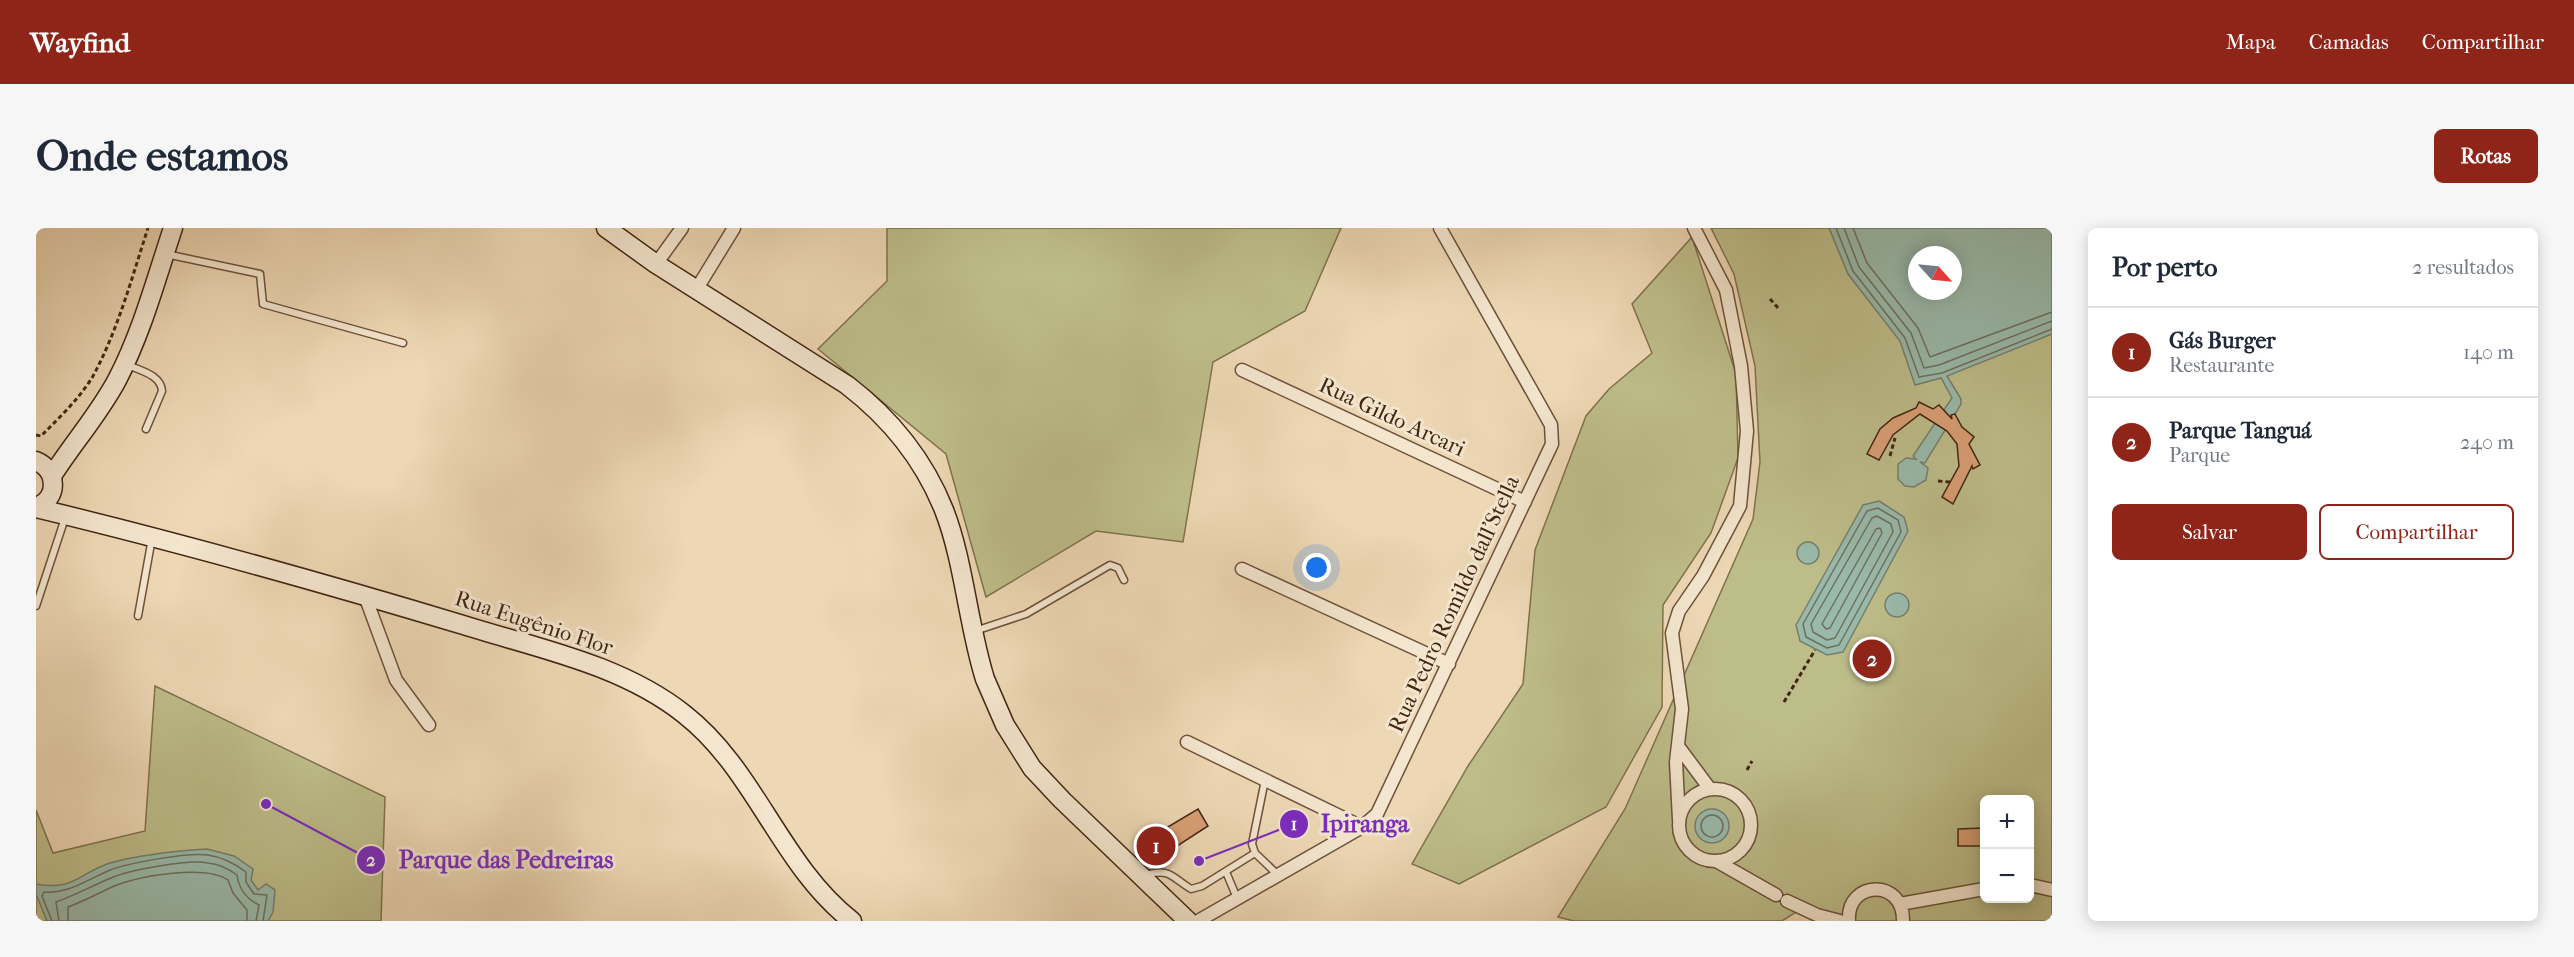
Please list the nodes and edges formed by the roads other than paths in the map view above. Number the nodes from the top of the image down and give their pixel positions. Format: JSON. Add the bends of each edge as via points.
{"nodes":[{"id":1,"x":173,"y":228,"type":"edge"},
{"id":2,"x":606,"y":228,"type":"edge"},
{"id":3,"x":682,"y":228,"type":"edge"},
{"id":4,"x":734,"y":228,"type":"edge"},
{"id":5,"x":1440,"y":228,"type":"edge"},
{"id":6,"x":1694,"y":228,"type":"edge"},
{"id":7,"x":164,"y":253,"type":"junction"},
{"id":8,"x":656,"y":264,"type":"junction"},
{"id":9,"x":696,"y":290,"type":"junction"},
{"id":10,"x":403,"y":343,"type":"dead end"},
{"id":11,"x":125,"y":363,"type":"junction"},
{"id":12,"x":1242,"y":370,"type":"dead end"},
{"id":13,"x":146,"y":429,"type":"dead end"},
{"id":14,"x":77,"y":438,"type":"junction"},
{"id":15,"x":37,"y":460,"type":"edge"},
{"id":16,"x":53,"y":483,"type":"junction"},
{"id":17,"x":1525,"y":502,"type":"junction"},
{"id":18,"x":36,"y":507,"type":"edge"},
{"id":19,"x":66,"y":515,"type":"junction"},
{"id":20,"x":103,"y":524,"type":"junction"},
{"id":21,"x":152,"y":537,"type":"junction"},
{"id":22,"x":1242,"y":568,"type":"dead end"},
{"id":23,"x":1124,"y":580,"type":"dead end"},
{"id":24,"x":365,"y":596,"type":"junction"},
{"id":25,"x":36,"y":606,"type":"edge"},
{"id":26,"x":138,"y":616,"type":"dead end"},
{"id":27,"x":972,"y":632,"type":"junction"},
{"id":28,"x":1449,"y":664,"type":"junction"},
{"id":29,"x":429,"y":725,"type":"dead end"},
{"id":30,"x":1187,"y":742,"type":"dead end"},
{"id":31,"x":1678,"y":746,"type":"junction"},
{"id":32,"x":1265,"y":780,"type":"junction"},
{"id":33,"x":1710,"y":789,"type":"junction"},
{"id":34,"x":1679,"y":820,"type":"junction"},
{"id":35,"x":1362,"y":827,"type":"junction"},
{"id":36,"x":1255,"y":853,"type":"junction"},
{"id":37,"x":1718,"y":862,"type":"junction"},
{"id":38,"x":1226,"y":872,"type":"junction"},
{"id":39,"x":1278,"y":875,"type":"junction"},
{"id":40,"x":1142,"y":876,"type":"junction"},
{"id":41,"x":2034,"y":886,"type":"edge"},
{"id":42,"x":1980,"y":890,"type":"edge"},
{"id":43,"x":2052,"y":890,"type":"edge"},
{"id":44,"x":1237,"y":898,"type":"junction"},
{"id":45,"x":1900,"y":903,"type":"junction"},
{"id":46,"x":852,"y":921,"type":"edge"},
{"id":47,"x":1188,"y":921,"type":"edge"},
{"id":48,"x":1198,"y":921,"type":"edge"},
{"id":49,"x":1840,"y":921,"type":"edge"},
{"id":50,"x":1849,"y":921,"type":"edge"},
{"id":51,"x":1903,"y":921,"type":"edge"}],
"edges":[{"from":1,"to":7,"type":"main road"},
{"from":2,"to":8,"type":"main road"},
{"from":3,"to":8,"type":"street"},
{"from":4,"to":9,"type":"street"},
{"from":5,"to":17,"type":"street","name":"Rua Pedro Romildo dall'Stella","via":[[1553,430],[1552,444]]},
{"from":6,"to":31,"type":"street","via":[[1726,290],[1741,366],[1747,431],[1740,506],[1703,576],[1679,611],[1672,633],[1682,709]]},
{"from":7,"to":10,"type":"lane","via":[[260,274],[263,304]]},
{"from":7,"to":11,"type":"main road"},
{"from":8,"to":9,"type":"main road"},
{"from":9,"to":27,"type":"main road","via":[[847,385],[871,403],[915,454],[944,511]]},
{"from":11,"to":13,"type":"lane","via":[[162,384]]},
{"from":11,"to":14,"type":"main road","via":[[105,400]]},
{"from":12,"to":17,"type":"street","name":"Rua Gildo Arcari"},
{"from":14,"to":15,"type":"main road"},
{"from":14,"to":16,"type":"main road"},
{"from":15,"to":16,"type":"main road","name":"Rua Eugênio Flor"},
{"from":16,"to":18,"type":"main road","via":[[46,502]]},
{"from":16,"to":20,"type":"main road","name":"Rua Eugênio Flor","via":[[74,508]]},
{"from":17,"to":28,"type":"street","name":"Rua Pedro Romildo dall'Stella"},
{"from":18,"to":19,"type":"main road","name":"Rua Eugênio Flor"},
{"from":19,"to":20,"type":"main road","name":"Rua Eugênio Flor"},
{"from":19,"to":25,"type":"lane"},
{"from":20,"to":21,"type":"main road","name":"Rua Eugênio Flor"},
{"from":21,"to":24,"type":"main road","name":"Rua Eugênio Flor"},
{"from":21,"to":26,"type":"lane"},
{"from":22,"to":28,"type":"street"},
{"from":23,"to":27,"type":"lane","via":[[1118,568],[1110,565],[1026,614]]},
{"from":24,"to":29,"type":"street","via":[[396,680]]},
{"from":24,"to":46,"type":"main road","name":"Rua Eugênio Flor","via":[[572,659],[652,692],[708,734],[806,874],[825,898]]},
{"from":27,"to":40,"type":"main road","via":[[995,705],[1032,768]]},
{"from":28,"to":35,"type":"street","name":"Rua Pedro Romildo dall'Stella","via":[[1382,807]]},
{"from":30,"to":32,"type":"street"},
{"from":31,"to":33,"type":"street"},
{"from":31,"to":34,"type":"street"},
{"from":32,"to":35,"type":"street"},
{"from":32,"to":36,"type":"lane","via":[[1252,844]]},
{"from":33,"to":34,"type":"street","via":[[1690,799]]},
{"from":33,"to":37,"type":"street","via":[[1733,794],[1743,802],[1751,826],[1742,850]]},
{"from":34,"to":37,"type":"street","via":[[1684,846],[1693,855]]},
{"from":35,"to":39,"type":"street","name":"Rua Pedro Romildo dall'Stella"},
{"from":36,"to":38,"type":"lane"},
{"from":36,"to":39,"type":"lane"},
{"from":37,"to":49,"type":"street","via":[[1781,898]]},
{"from":38,"to":40,"type":"lane","via":[[1191,888],[1161,870]]},
{"from":38,"to":44,"type":"lane"},
{"from":39,"to":44,"type":"street","name":"Rua Pedro Romildo dall'Stella"},
{"from":40,"to":47,"type":"main road"},
{"from":41,"to":43,"type":"street"},
{"from":42,"to":45,"type":"street"},
{"from":44,"to":48,"type":"street","name":"Rua Pedro Romildo dall'Stella"},
{"from":45,"to":50,"type":"street","via":[[1882,890],[1867,891],[1854,900]]},
{"from":45,"to":51,"type":"street"}]}
